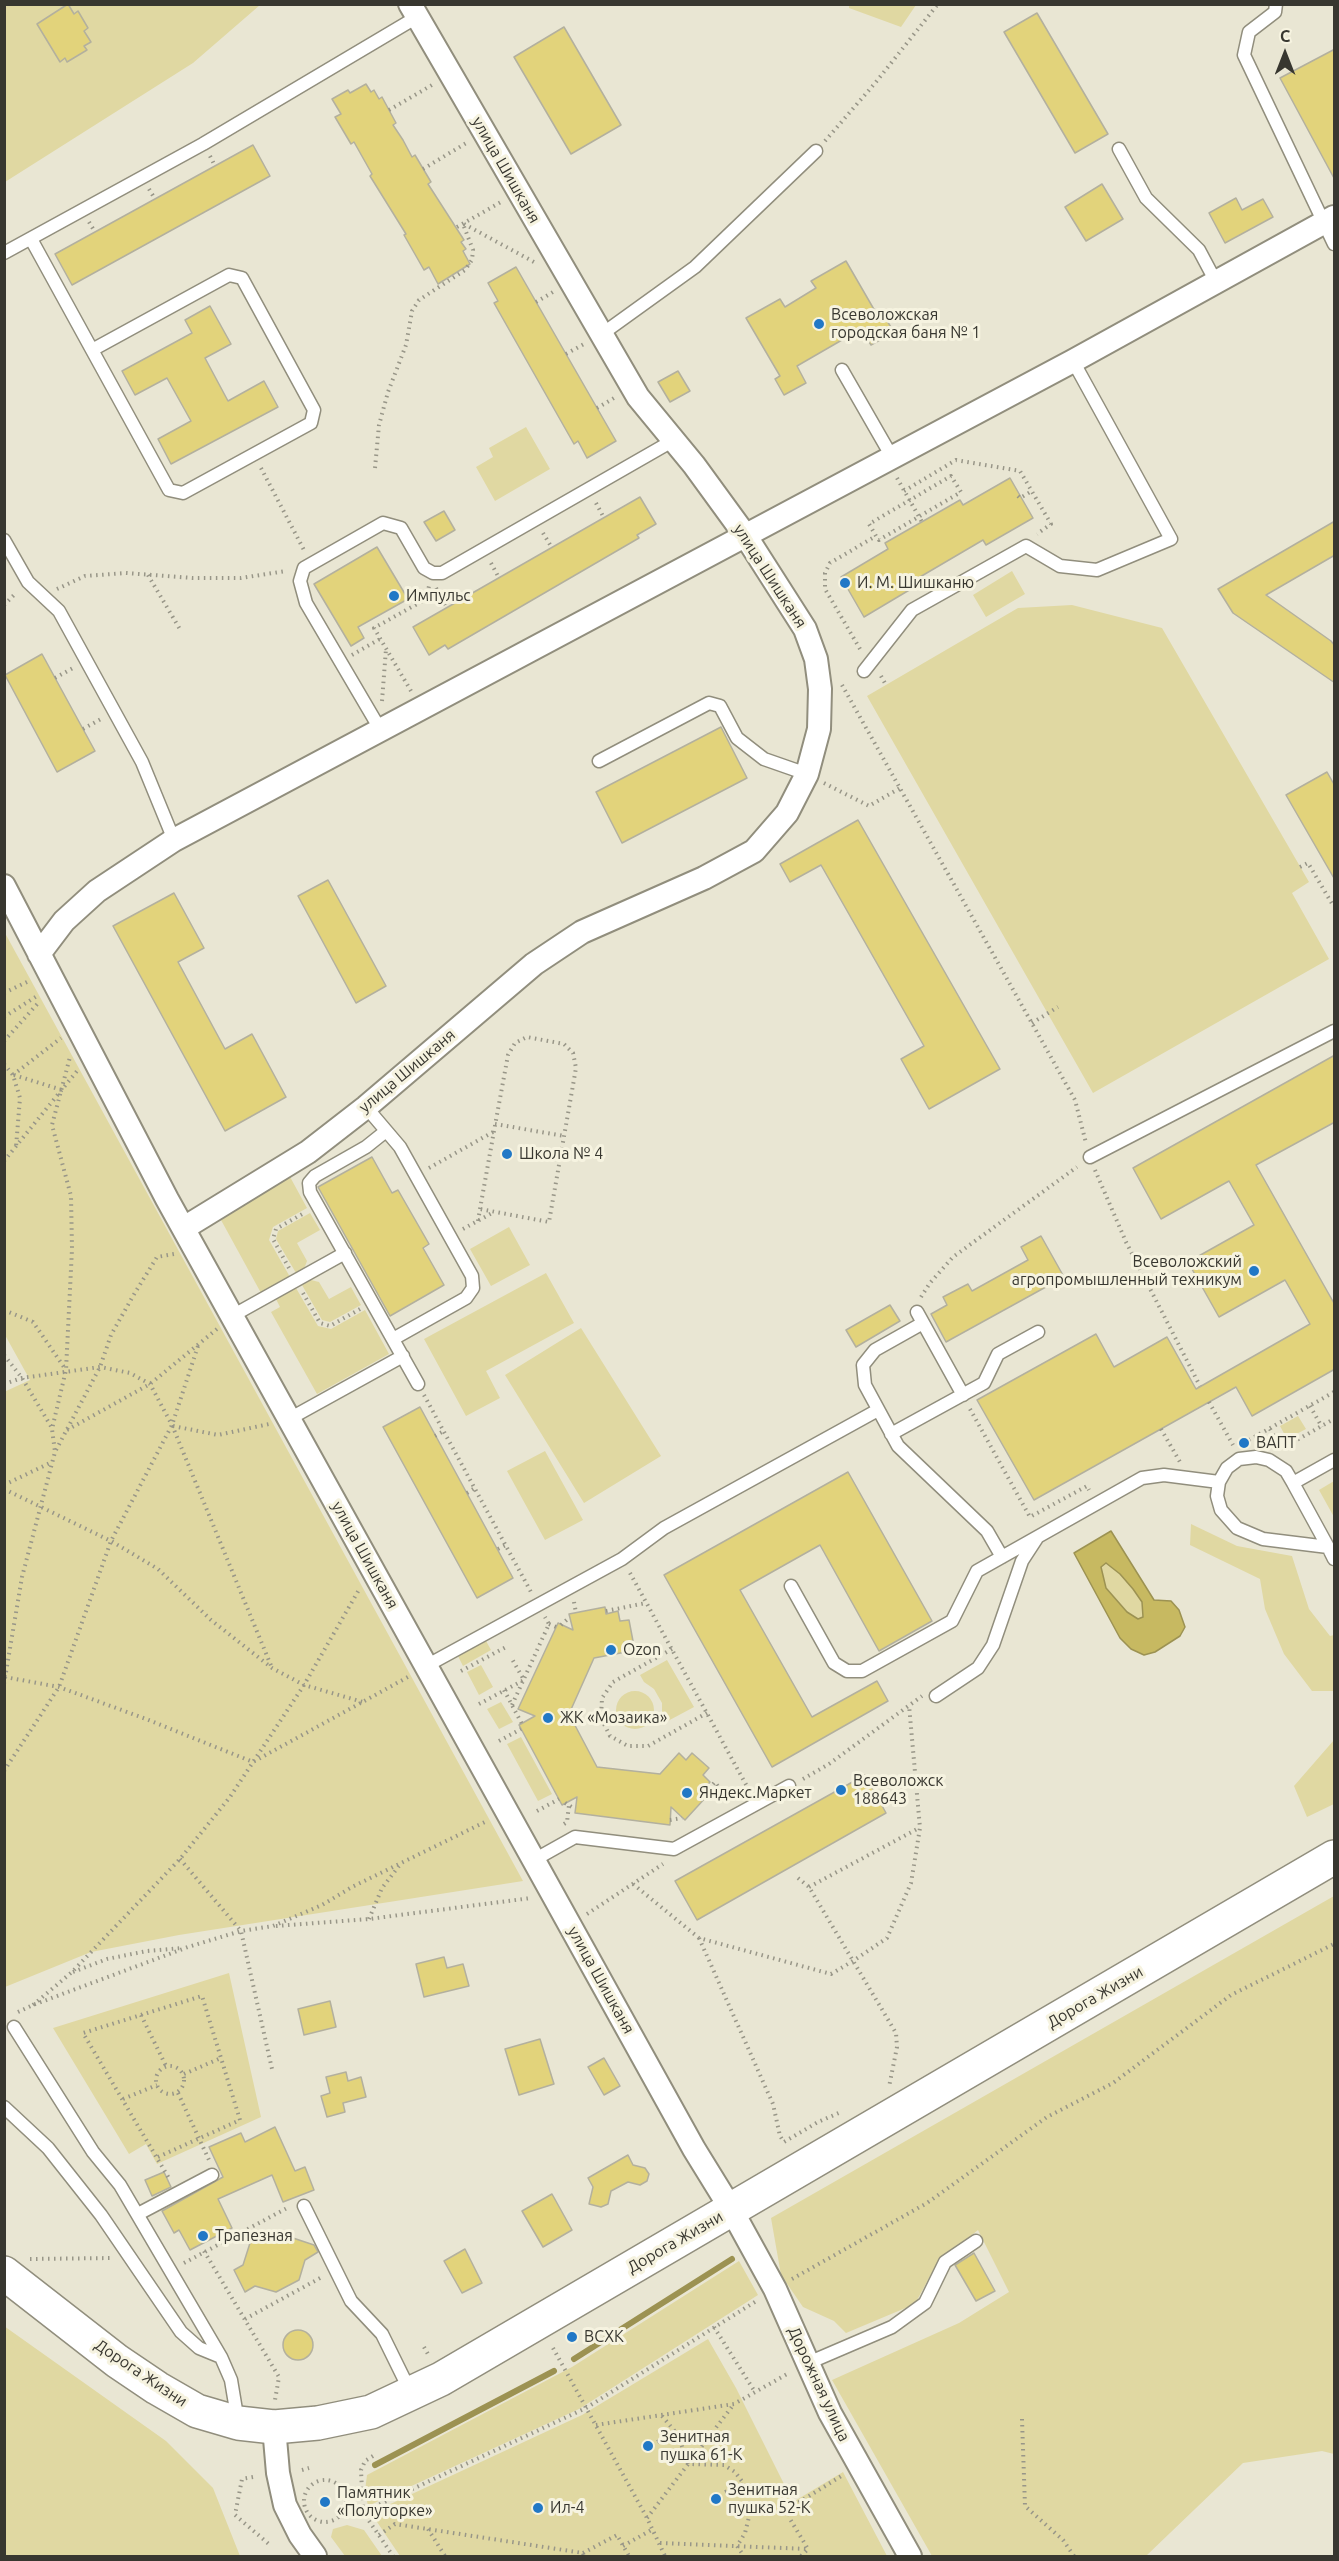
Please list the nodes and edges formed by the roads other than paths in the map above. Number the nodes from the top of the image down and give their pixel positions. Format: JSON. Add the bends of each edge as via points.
{"nodes":[{"id":1,"x":1276,"y":4,"type":"edge"},
{"id":2,"x":413,"y":11,"type":"edge"},
{"id":3,"x":1119,"y":149,"type":"dead end"},
{"id":4,"x":816,"y":151,"type":"road end"},
{"id":5,"x":1329,"y":219,"type":"edge"},
{"id":6,"x":31,"y":239,"type":"junction"},
{"id":7,"x":1335,"y":244,"type":"edge"},
{"id":8,"x":4,"y":253,"type":"edge"},
{"id":9,"x":1216,"y":282,"type":"junction"},
{"id":10,"x":602,"y":334,"type":"junction"},
{"id":11,"x":92,"y":350,"type":"junction"},
{"id":12,"x":1073,"y":361,"type":"junction"},
{"id":13,"x":842,"y":370,"type":"dead end"},
{"id":14,"x":674,"y":440,"type":"junction"},
{"id":15,"x":889,"y":458,"type":"junction"},
{"id":16,"x":745,"y":535,"type":"junction"},
{"id":17,"x":4,"y":540,"type":"edge"},
{"id":18,"x":866,"y":668,"type":"road end"},
{"id":19,"x":380,"y":729,"type":"junction"},
{"id":20,"x":599,"y":761,"type":"dead end"},
{"id":21,"x":807,"y":774,"type":"junction"},
{"id":22,"x":174,"y":840,"type":"junction"},
{"id":23,"x":4,"y":886,"type":"edge"},
{"id":24,"x":48,"y":970,"type":"junction"},
{"id":25,"x":1335,"y":1031,"type":"edge"},
{"id":26,"x":366,"y":1107,"type":"junction"},
{"id":27,"x":386,"y":1131,"type":"junction"},
{"id":28,"x":1090,"y":1157,"type":"road end"},
{"id":29,"x":184,"y":1228,"type":"junction"},
{"id":30,"x":345,"y":1253,"type":"junction"},
{"id":31,"x":232,"y":1316,"type":"junction"},
{"id":32,"x":1038,"y":1332,"type":"dead end"},
{"id":33,"x":393,"y":1339,"type":"junction"},
{"id":34,"x":403,"y":1356,"type":"junction"},
{"id":35,"x":418,"y":1384,"type":"road end"},
{"id":36,"x":963,"y":1395,"type":"junction"},
{"id":37,"x":878,"y":1410,"type":"junction"},
{"id":38,"x":289,"y":1419,"type":"junction"},
{"id":39,"x":891,"y":1434,"type":"junction"},
{"id":40,"x":1335,"y":1460,"type":"edge"},
{"id":41,"x":1219,"y":1482,"type":"junction"},
{"id":42,"x":1293,"y":1483,"type":"junction"},
{"id":43,"x":1037,"y":1537,"type":"junction"},
{"id":44,"x":1328,"y":1547,"type":"junction"},
{"id":45,"x":1002,"y":1557,"type":"junction"},
{"id":46,"x":1335,"y":1559,"type":"edge"},
{"id":47,"x":791,"y":1586,"type":"dead end"},
{"id":48,"x":426,"y":1666,"type":"junction"},
{"id":49,"x":931,"y":1694,"type":"road end"},
{"id":50,"x":789,"y":1786,"type":"road end"},
{"id":51,"x":1335,"y":1857,"type":"edge"},
{"id":52,"x":534,"y":1860,"type":"junction"},
{"id":53,"x":14,"y":2027,"type":"dead end"},
{"id":54,"x":4,"y":2107,"type":"edge"},
{"id":55,"x":212,"y":2175,"type":"road end"},
{"id":56,"x":304,"y":2206,"type":"road end"},
{"id":57,"x":731,"y":2209,"type":"junction"},
{"id":58,"x":138,"y":2214,"type":"junction"},
{"id":59,"x":976,"y":2241,"type":"dead end"},
{"id":60,"x":13,"y":2266,"type":"edge"},
{"id":61,"x":221,"y":2357,"type":"junction"},
{"id":62,"x":808,"y":2363,"type":"junction"},
{"id":63,"x":411,"y":2394,"type":"junction"},
{"id":64,"x":274,"y":2416,"type":"junction"},
{"id":65,"x":238,"y":2423,"type":"junction"},
{"id":66,"x":315,"y":2556,"type":"edge"},
{"id":67,"x":910,"y":2556,"type":"edge"}],
"edges":[{"from":1,"to":5,"type":"lane","via":[[1275,12],[1249,32],[1244,55]]},
{"from":2,"to":6,"type":"lane","via":[[203,144]]},
{"from":2,"to":10,"type":"street","name":"улица Шишканя"},
{"from":3,"to":9,"type":"lane","via":[[1146,198],[1199,250]]},
{"from":4,"to":10,"type":"lane","via":[[695,267]]},
{"from":5,"to":7,"type":"lane"},
{"from":5,"to":9,"type":"street"},
{"from":6,"to":8,"type":"lane"},
{"from":6,"to":11,"type":"lane"},
{"from":9,"to":12,"type":"street"},
{"from":10,"to":14,"type":"street","name":"улица Шишканя","via":[[638,397]]},
{"from":11,"to":11,"type":"lane","via":[[169,490],[183,493],[311,423],[314,410],[242,278],[229,275]]},
{"from":12,"to":15,"type":"street"},
{"from":12,"to":18,"type":"lane","via":[[1171,539],[1097,570],[1060,566],[1026,546],[912,610]]},
{"from":13,"to":15,"type":"lane"},
{"from":14,"to":16,"type":"street","name":"улица Шишканя"},
{"from":14,"to":19,"type":"lane","via":[[442,573],[424,568],[401,528],[383,523],[308,566],[300,581],[306,603]]},
{"from":15,"to":16,"type":"street"},
{"from":16,"to":19,"type":"street"},
{"from":16,"to":21,"type":"street","name":"улица Шишканя","via":[[806,629],[816,659],[819,729]]},
{"from":17,"to":22,"type":"lane","via":[[28,582],[59,611],[136,752]]},
{"from":19,"to":22,"type":"street"},
{"from":20,"to":21,"type":"lane","via":[[709,703],[720,706],[737,738],[764,759]]},
{"from":21,"to":26,"type":"street","name":"улица Шишканя","via":[[787,813],[754,851],[704,878],[582,932],[534,963]]},
{"from":22,"to":24,"type":"street","via":[[97,891],[64,921]]},
{"from":23,"to":24,"type":"street"},
{"from":24,"to":29,"type":"street"},
{"from":25,"to":28,"type":"lane"},
{"from":26,"to":27,"type":"lane"},
{"from":26,"to":29,"type":"street","name":"улица Шишканя","via":[[308,1152]]},
{"from":27,"to":30,"type":"lane","via":[[309,1183],[310,1192]]},
{"from":27,"to":33,"type":"lane","via":[[400,1147],[472,1276],[473,1288],[466,1298]]},
{"from":29,"to":31,"type":"street","name":"улица Шишканя"},
{"from":30,"to":31,"type":"lane"},
{"from":30,"to":33,"type":"lane"},
{"from":31,"to":38,"type":"street","name":"улица Шишканя"},
{"from":32,"to":36,"type":"lane","via":[[998,1354],[984,1383]]},
{"from":33,"to":34,"type":"lane"},
{"from":34,"to":35,"type":"lane"},
{"from":34,"to":38,"type":"lane"},
{"from":36,"to":37,"type":"lane","via":[[920,1318],[875,1350],[863,1365],[865,1385]]},
{"from":36,"to":39,"type":"lane"},
{"from":37,"to":39,"type":"lane"},
{"from":37,"to":48,"type":"lane","via":[[664,1528],[622,1559]]},
{"from":38,"to":48,"type":"street","name":"улица Шишканя"},
{"from":39,"to":45,"type":"lane","via":[[898,1446],[987,1531]]},
{"from":40,"to":42,"type":"lane"},
{"from":41,"to":42,"type":"lane","via":[[1227,1468],[1239,1459],[1256,1457],[1286,1471]]},
{"from":41,"to":43,"type":"lane","via":[[1164,1475],[1142,1478]]},
{"from":41,"to":44,"type":"lane","via":[[1221,1510],[1242,1531],[1263,1539]]},
{"from":42,"to":44,"type":"lane"},
{"from":43,"to":45,"type":"lane"},
{"from":43,"to":49,"type":"lane","via":[[1022,1561],[993,1645],[978,1668]]},
{"from":44,"to":46,"type":"lane"},
{"from":45,"to":47,"type":"lane","via":[[977,1571],[952,1621],[862,1671],[848,1671],[834,1663]]},
{"from":48,"to":52,"type":"street","name":"улица Шишканя"},
{"from":50,"to":52,"type":"lane","via":[[674,1849],[575,1837]]},
{"from":51,"to":57,"type":"main road","name":"Дорога Жизни"},
{"from":52,"to":57,"type":"street","name":"улица Шишканя"},
{"from":53,"to":58,"type":"lane","via":[[93,2152]]},
{"from":54,"to":61,"type":"lane","via":[[48,2148],[101,2215],[181,2332],[199,2348]]},
{"from":55,"to":58,"type":"lane"},
{"from":56,"to":63,"type":"lane","via":[[351,2301],[382,2334]]},
{"from":57,"to":62,"type":"street","name":"Дорожная улица","via":[[775,2289]]},
{"from":57,"to":63,"type":"main road","name":"Дорога Жизни"},
{"from":58,"to":61,"type":"lane"},
{"from":59,"to":62,"type":"lane","via":[[945,2262],[925,2302],[892,2327]]},
{"from":60,"to":65,"type":"main road","name":"Дорога Жизни","via":[[117,2361],[197,2411]]},
{"from":61,"to":65,"type":"lane","via":[[231,2380]]},
{"from":62,"to":67,"type":"street","name":"Дорожная улица","via":[[830,2413]]},
{"from":63,"to":64,"type":"main road","name":"Дорога Жизни","via":[[371,2412],[318,2423]]},
{"from":64,"to":65,"type":"main road","name":"Дорога Жизни"},
{"from":64,"to":66,"type":"street","via":[[278,2473],[285,2505]]}]}
